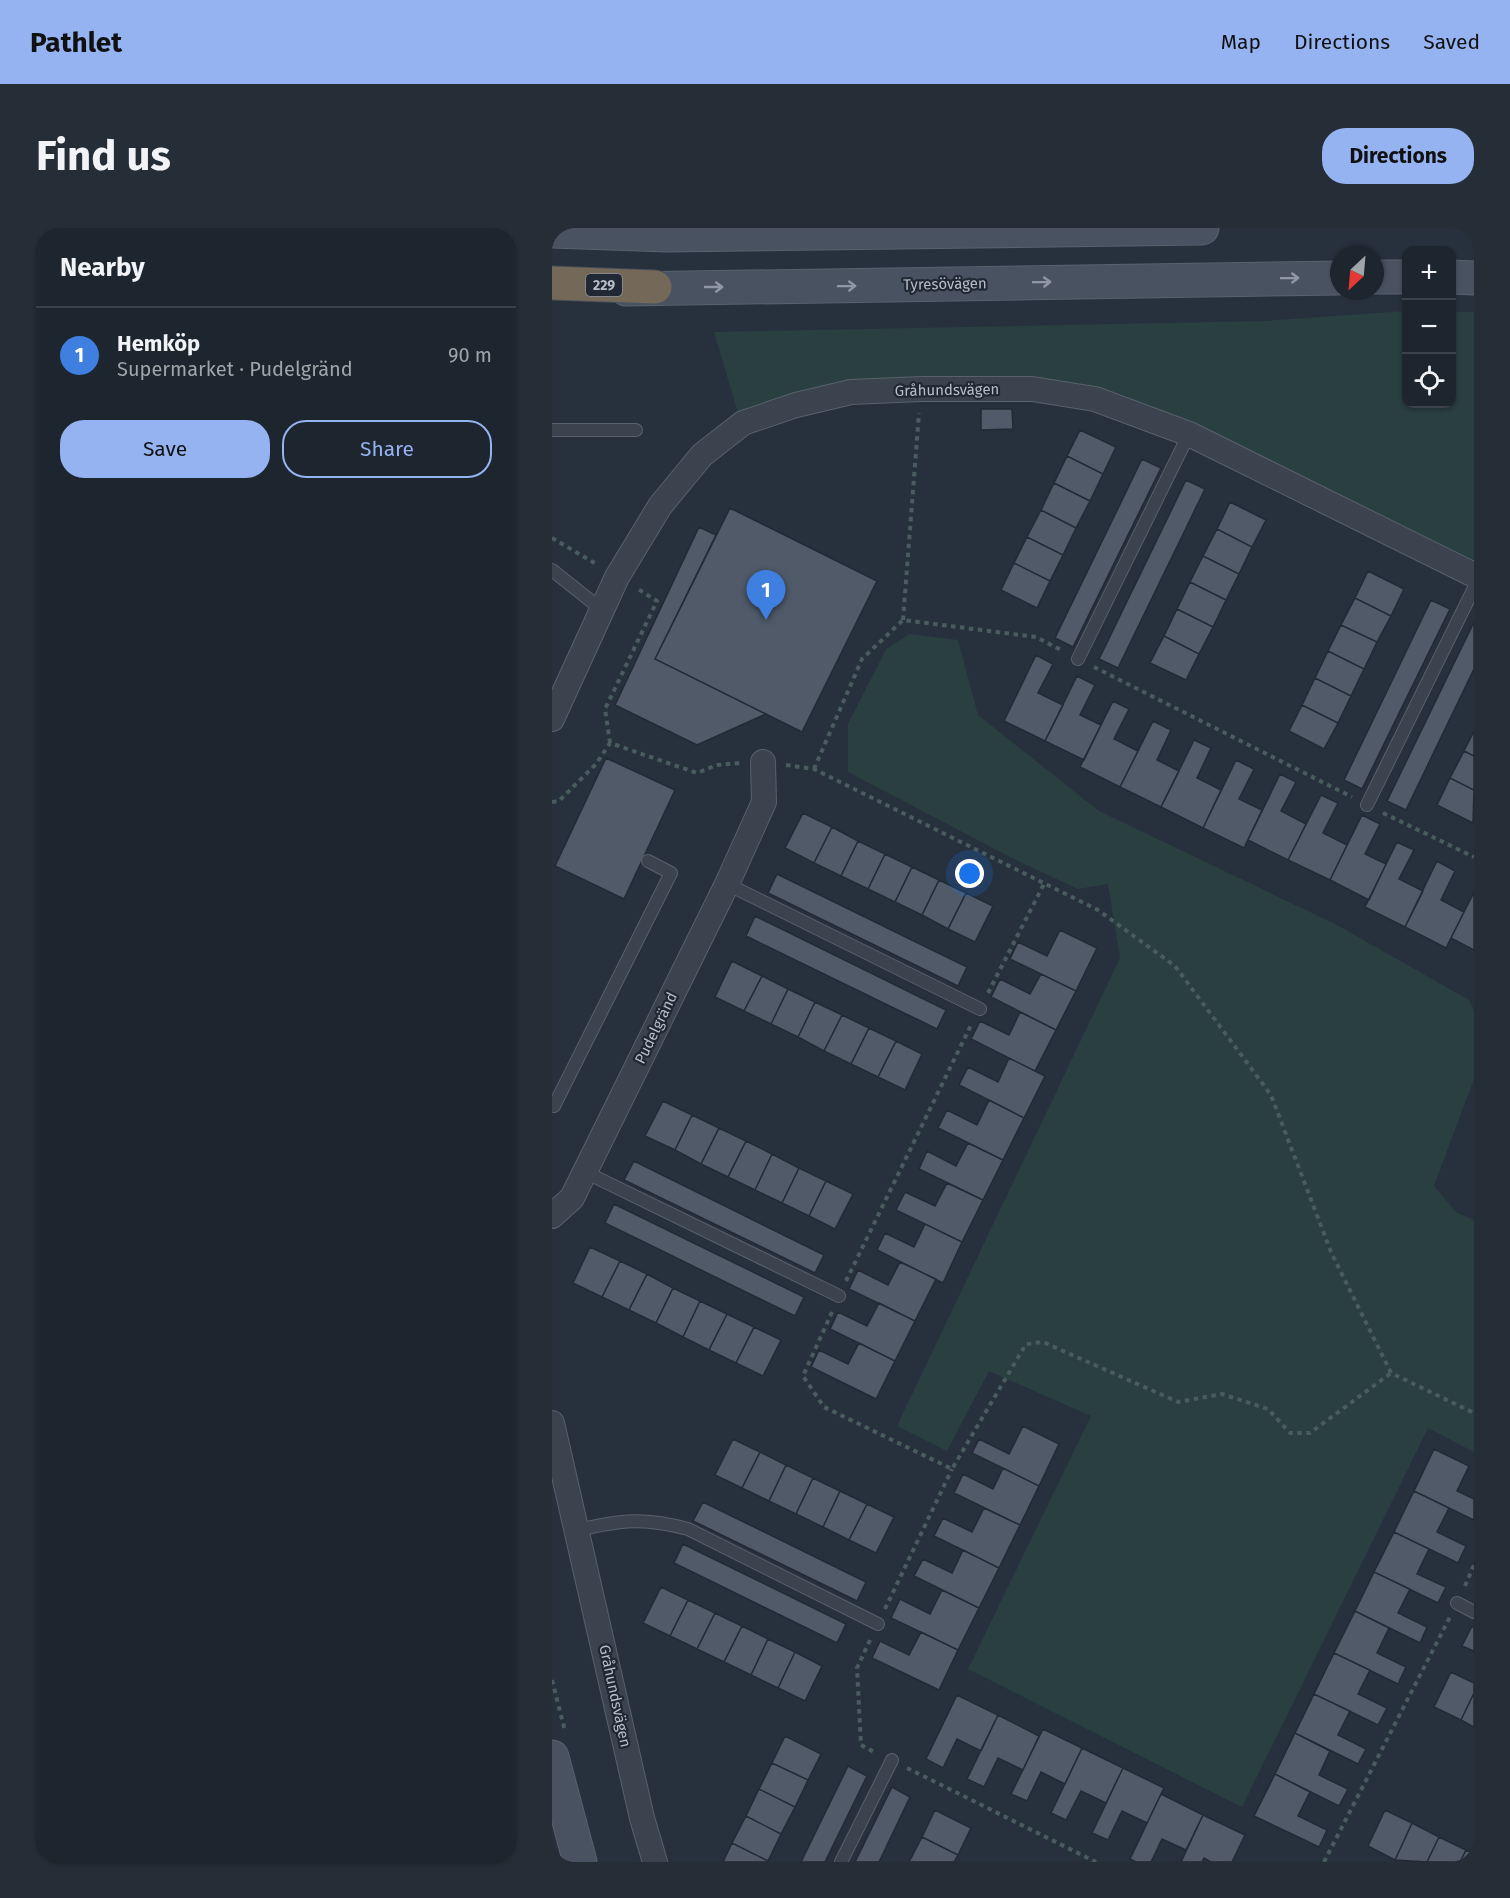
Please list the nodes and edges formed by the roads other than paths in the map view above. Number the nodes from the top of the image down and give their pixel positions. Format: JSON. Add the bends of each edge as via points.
{"nodes":[{"id":1,"x":1202,"y":228,"type":"edge"},
{"id":2,"x":552,"y":231,"type":"edge"},
{"id":3,"x":1402,"y":277,"type":"edge"},
{"id":4,"x":1330,"y":278,"type":"edge"},
{"id":5,"x":1384,"y":278,"type":"edge"},
{"id":6,"x":1474,"y":278,"type":"edge"},
{"id":7,"x":1456,"y":279,"type":"edge"},
{"id":8,"x":1456,"y":281,"type":"edge"},
{"id":9,"x":552,"y":283,"type":"edge"},
{"id":10,"x":655,"y":287,"type":"junction"},
{"id":11,"x":1474,"y":289,"type":"edge"},
{"id":12,"x":552,"y":295,"type":"edge"},
{"id":13,"x":552,"y":429,"type":"edge"},
{"id":14,"x":636,"y":430,"type":"dead end"},
{"id":15,"x":1189,"y":434,"type":"junction"},
{"id":16,"x":552,"y":570,"type":"edge"},
{"id":17,"x":1474,"y":575,"type":"edge"},
{"id":18,"x":1474,"y":588,"type":"edge"},
{"id":19,"x":601,"y":609,"type":"junction"},
{"id":20,"x":1078,"y":659,"type":"road end"},
{"id":21,"x":552,"y":719,"type":"edge"},
{"id":22,"x":763,"y":762,"type":"road end"},
{"id":23,"x":1367,"y":805,"type":"road end"},
{"id":24,"x":648,"y":861,"type":"dead end"},
{"id":25,"x":727,"y":885,"type":"junction"},
{"id":26,"x":980,"y":1009,"type":"road end"},
{"id":27,"x":552,"y":1105,"type":"edge"},
{"id":28,"x":585,"y":1172,"type":"junction"},
{"id":29,"x":552,"y":1216,"type":"edge"},
{"id":30,"x":839,"y":1296,"type":"road end"},
{"id":31,"x":552,"y":1423,"type":"edge"},
{"id":32,"x":578,"y":1530,"type":"junction"},
{"id":33,"x":1457,"y":1603,"type":"road end"},
{"id":34,"x":1474,"y":1612,"type":"edge"},
{"id":35,"x":878,"y":1624,"type":"road end"},
{"id":36,"x":552,"y":1757,"type":"edge"},
{"id":37,"x":892,"y":1760,"type":"road end"},
{"id":38,"x":580,"y":1862,"type":"edge"},
{"id":39,"x":655,"y":1862,"type":"edge"},
{"id":40,"x":840,"y":1862,"type":"edge"}],
"edges":[{"from":1,"to":2,"type":"main road","via":[[667,235]]},
{"from":3,"to":5,"type":"main road"},
{"from":10,"to":4,"type":"main road","name":"Tyresövägen","number":"229","one_way":true},
{"from":6,"to":7,"type":"main road"},
{"from":8,"to":11,"type":"lane"},
{"from":9,"to":10,"type":"highway","name":"Tyresövägen","number":"229"},
{"from":10,"to":12,"type":"main road"},
{"from":13,"to":14,"type":"lane"},
{"from":15,"to":17,"type":"street","name":"Gråhundsvägen"},
{"from":15,"to":19,"type":"street","name":"Gråhundsvägen","via":[[1095,399],[1032,389],[851,392],[796,405],[743,423],[702,455],[660,506]]},
{"from":15,"to":20,"type":"lane"},
{"from":16,"to":19,"type":"lane"},
{"from":18,"to":23,"type":"lane"},
{"from":19,"to":21,"type":"street","name":"Gråhundsvägen"},
{"from":22,"to":25,"type":"street","name":"Pudelgränd","via":[[764,802]]},
{"from":24,"to":27,"type":"lane","via":[[671,873]]},
{"from":25,"to":26,"type":"lane"},
{"from":25,"to":28,"type":"street","name":"Pudelgränd"},
{"from":28,"to":29,"type":"street","name":"Pudelgränd","via":[[572,1198]]},
{"from":28,"to":30,"type":"lane"},
{"from":31,"to":32,"type":"street","name":"Gråhundsvägen"},
{"from":32,"to":35,"type":"lane","via":[[621,1520],[662,1522],[688,1529]]},
{"from":32,"to":39,"type":"street","name":"Gråhundsvägen"},
{"from":33,"to":34,"type":"lane"},
{"from":36,"to":38,"type":"main road"},
{"from":37,"to":40,"type":"lane"}]}
